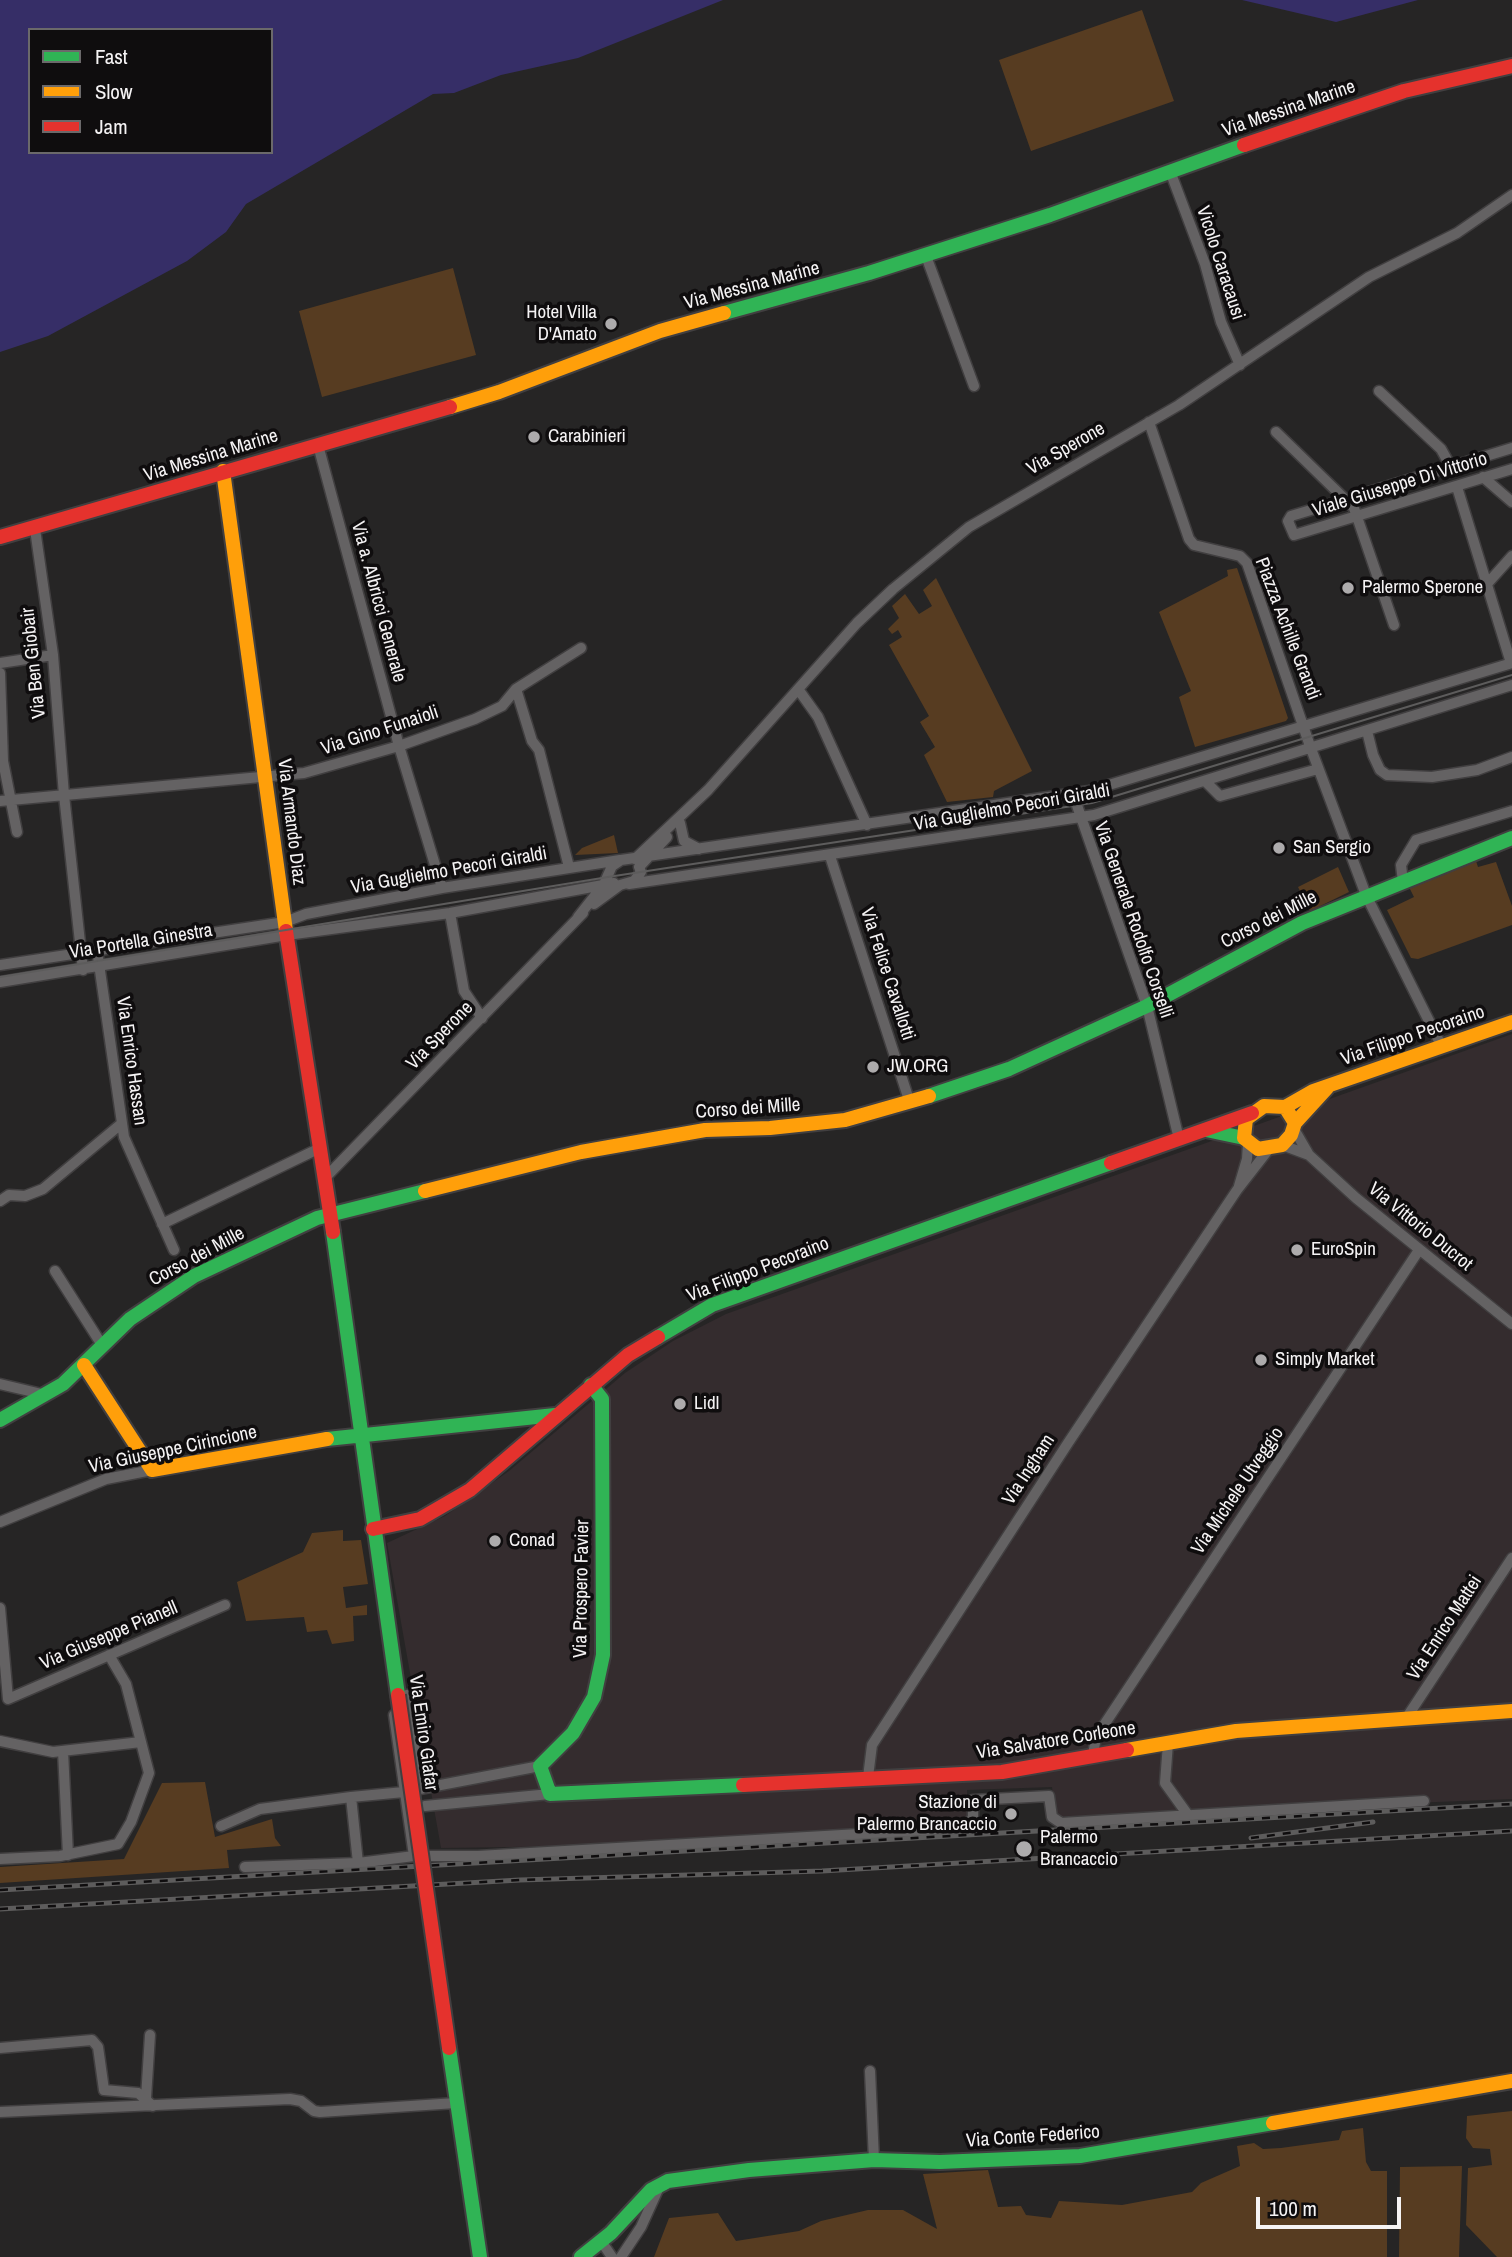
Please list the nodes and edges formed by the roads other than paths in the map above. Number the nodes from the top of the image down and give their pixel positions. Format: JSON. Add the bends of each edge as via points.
{"nodes":[{"id":1,"x":1511,"y":69,"type":"edge"},
{"id":2,"x":1170,"y":171,"type":"junction"},
{"id":3,"x":1512,"y":195,"type":"edge"},
{"id":4,"x":926,"y":256,"type":"junction"},
{"id":5,"x":1240,"y":365,"type":"junction"},
{"id":6,"x":974,"y":386,"type":"dead end"},
{"id":7,"x":1379,"y":391,"type":"dead end"},
{"id":8,"x":1149,"y":422,"type":"junction"},
{"id":9,"x":1276,"y":432,"type":"dead end"},
{"id":10,"x":318,"y":445,"type":"junction"},
{"id":11,"x":1512,"y":448,"type":"edge"},
{"id":12,"x":1451,"y":467,"type":"junction"},
{"id":13,"x":1512,"y":469,"type":"edge"},
{"id":14,"x":223,"y":471,"type":"junction"},
{"id":15,"x":1483,"y":478,"type":"junction"},
{"id":16,"x":1387,"y":487,"type":"junction"},
{"id":17,"x":1457,"y":487,"type":"junction"},
{"id":18,"x":1359,"y":495,"type":"dead end"},
{"id":19,"x":1347,"y":499,"type":"junction"},
{"id":20,"x":1512,"y":502,"type":"edge"},
{"id":21,"x":1393,"y":506,"type":"junction"},
{"id":22,"x":1358,"y":518,"type":"junction"},
{"id":23,"x":35,"y":529,"type":"junction"},
{"id":24,"x":0,"y":537,"type":"edge"},
{"id":25,"x":1512,"y":556,"type":"edge"},
{"id":26,"x":1487,"y":584,"type":"junction"},
{"id":27,"x":1394,"y":625,"type":"dead end"},
{"id":28,"x":581,"y":648,"type":"dead end"},
{"id":29,"x":53,"y":655,"type":"junction"},
{"id":30,"x":0,"y":663,"type":"edge"},
{"id":31,"x":1512,"y":663,"type":"edge"},
{"id":32,"x":0,"y":673,"type":"edge"},
{"id":33,"x":1512,"y":686,"type":"edge"},
{"id":34,"x":516,"y":689,"type":"junction"},
{"id":35,"x":797,"y":689,"type":"junction"},
{"id":36,"x":1305,"y":725,"type":"junction"},
{"id":37,"x":1367,"y":731,"type":"junction"},
{"id":38,"x":399,"y":746,"type":"junction"},
{"id":39,"x":1310,"y":746,"type":"junction"},
{"id":40,"x":1512,"y":757,"type":"edge"},
{"id":41,"x":1318,"y":769,"type":"junction"},
{"id":42,"x":266,"y":776,"type":"junction"},
{"id":43,"x":1206,"y":782,"type":"junction"},
{"id":44,"x":1073,"y":794,"type":"junction"},
{"id":45,"x":64,"y":795,"type":"junction"},
{"id":46,"x":4,"y":801,"type":"edge"},
{"id":47,"x":694,"y":804,"type":"junction"},
{"id":48,"x":1512,"y":811,"type":"edge"},
{"id":49,"x":1080,"y":817,"type":"junction"},
{"id":50,"x":680,"y":823,"type":"junction"},
{"id":51,"x":867,"y":825,"type":"junction"},
{"id":52,"x":17,"y":832,"type":"dead end"},
{"id":53,"x":1512,"y":838,"type":"edge"},
{"id":54,"x":700,"y":849,"type":"junction"},
{"id":55,"x":649,"y":856,"type":"junction"},
{"id":56,"x":830,"y":856,"type":"junction"},
{"id":57,"x":631,"y":861,"type":"junction"},
{"id":58,"x":569,"y":867,"type":"junction"},
{"id":59,"x":1404,"y":881,"type":"junction"},
{"id":60,"x":615,"y":883,"type":"junction"},
{"id":61,"x":580,"y":887,"type":"junction"},
{"id":62,"x":442,"y":888,"type":"junction"},
{"id":63,"x":1366,"y":895,"type":"junction"},
{"id":64,"x":589,"y":903,"type":"junction"},
{"id":65,"x":450,"y":913,"type":"junction"},
{"id":66,"x":578,"y":918,"type":"junction"},
{"id":67,"x":286,"y":929,"type":"junction"},
{"id":68,"x":97,"y":950,"type":"junction"},
{"id":69,"x":81,"y":953,"type":"junction"},
{"id":70,"x":0,"y":965,"type":"edge"},
{"id":71,"x":99,"y":967,"type":"junction"},
{"id":72,"x":83,"y":970,"type":"junction"},
{"id":73,"x":0,"y":982,"type":"edge"},
{"id":74,"x":1147,"y":1006,"type":"junction"},
{"id":75,"x":482,"y":1018,"type":"junction"},
{"id":76,"x":1512,"y":1022,"type":"edge"},
{"id":77,"x":1442,"y":1046,"type":"junction"},
{"id":78,"x":1328,"y":1087,"type":"junction"},
{"id":79,"x":911,"y":1103,"type":"junction"},
{"id":80,"x":1285,"y":1107,"type":"junction"},
{"id":81,"x":1252,"y":1113,"type":"junction"},
{"id":82,"x":121,"y":1124,"type":"junction"},
{"id":83,"x":1295,"y":1126,"type":"junction"},
{"id":84,"x":1204,"y":1130,"type":"junction"},
{"id":85,"x":1179,"y":1139,"type":"junction"},
{"id":86,"x":1246,"y":1141,"type":"junction"},
{"id":87,"x":1275,"y":1147,"type":"junction"},
{"id":88,"x":320,"y":1148,"type":"junction"},
{"id":89,"x":1309,"y":1156,"type":"junction"},
{"id":90,"x":326,"y":1178,"type":"junction"},
{"id":91,"x":1237,"y":1190,"type":"junction"},
{"id":92,"x":0,"y":1201,"type":"edge"},
{"id":93,"x":331,"y":1215,"type":"junction"},
{"id":94,"x":162,"y":1224,"type":"junction"},
{"id":95,"x":174,"y":1250,"type":"dead end"},
{"id":96,"x":1419,"y":1250,"type":"junction"},
{"id":97,"x":55,"y":1271,"type":"dead end"},
{"id":98,"x":1512,"y":1324,"type":"edge"},
{"id":99,"x":102,"y":1345,"type":"junction"},
{"id":100,"x":84,"y":1365,"type":"junction"},
{"id":101,"x":0,"y":1384,"type":"edge"},
{"id":102,"x":591,"y":1385,"type":"junction"},
{"id":103,"x":46,"y":1395,"type":"junction"},
{"id":104,"x":555,"y":1415,"type":"junction"},
{"id":105,"x":523,"y":1417,"type":"junction"},
{"id":106,"x":0,"y":1420,"type":"edge"},
{"id":107,"x":359,"y":1433,"type":"junction"},
{"id":108,"x":522,"y":1442,"type":"junction"},
{"id":109,"x":152,"y":1470,"type":"junction"},
{"id":110,"x":0,"y":1522,"type":"edge"},
{"id":111,"x":373,"y":1529,"type":"junction"},
{"id":112,"x":1512,"y":1558,"type":"edge"},
{"id":113,"x":225,"y":1605,"type":"dead end"},
{"id":114,"x":0,"y":1608,"type":"edge"},
{"id":115,"x":386,"y":1616,"type":"junction"},
{"id":116,"x":109,"y":1655,"type":"junction"},
{"id":117,"x":403,"y":1695,"type":"junction"},
{"id":118,"x":1512,"y":1712,"type":"edge"},
{"id":119,"x":1407,"y":1717,"type":"junction"},
{"id":120,"x":0,"y":1741,"type":"edge"},
{"id":121,"x":141,"y":1742,"type":"junction"},
{"id":122,"x":1168,"y":1743,"type":"junction"},
{"id":123,"x":63,"y":1751,"type":"junction"},
{"id":124,"x":1093,"y":1755,"type":"junction"},
{"id":125,"x":540,"y":1766,"type":"junction"},
{"id":126,"x":868,"y":1777,"type":"junction"},
{"id":127,"x":420,"y":1789,"type":"junction"},
{"id":128,"x":404,"y":1792,"type":"junction"},
{"id":129,"x":550,"y":1794,"type":"junction"},
{"id":130,"x":351,"y":1797,"type":"junction"},
{"id":131,"x":1424,"y":1801,"type":"dead end"},
{"id":132,"x":425,"y":1806,"type":"dead end"},
{"id":133,"x":1188,"y":1815,"type":"junction"},
{"id":134,"x":221,"y":1826,"type":"dead end"},
{"id":135,"x":68,"y":1855,"type":"junction"},
{"id":136,"x":414,"y":1856,"type":"junction"},
{"id":137,"x":0,"y":1858,"type":"edge"},
{"id":138,"x":358,"y":1863,"type":"junction"},
{"id":139,"x":244,"y":1867,"type":"dead end"},
{"id":140,"x":150,"y":2035,"type":"dead end"},
{"id":141,"x":0,"y":2048,"type":"edge"},
{"id":142,"x":870,"y":2071,"type":"dead end"},
{"id":143,"x":1512,"y":2081,"type":"edge"},
{"id":144,"x":150,"y":2102,"type":"junction"},
{"id":145,"x":456,"y":2102,"type":"junction"},
{"id":146,"x":0,"y":2112,"type":"edge"},
{"id":147,"x":874,"y":2160,"type":"junction"},
{"id":148,"x":660,"y":2185,"type":"junction"},
{"id":149,"x":601,"y":2241,"type":"junction"},
{"id":150,"x":480,"y":2257,"type":"edge"},
{"id":151,"x":581,"y":2257,"type":"edge"},
{"id":152,"x":612,"y":2257,"type":"edge"},
{"id":153,"x":621,"y":2257,"type":"edge"}],
"edges":[{"from":1,"to":2,"type":"street","name":"Via Messina Marine","via":[[1367,102]]},
{"from":2,"to":4,"type":"street","name":"Via Messina Marine"},
{"from":2,"to":5,"type":"street","name":"Vicolo Caracausi"},
{"from":3,"to":5,"type":"street","name":"Via Sperone","via":[[1458,233],[1369,277]]},
{"from":4,"to":6,"type":"street"},
{"from":4,"to":10,"type":"street","name":"Via Messina Marine","via":[[660,331],[499,391]]},
{"from":5,"to":8,"type":"street","name":"Via Sperone"},
{"from":7,"to":12,"type":"street","via":[[1441,449]]},
{"from":8,"to":35,"type":"street","name":"Via Sperone","via":[[969,527],[893,589]]},
{"from":8,"to":36,"type":"street","name":"Piazza Achille Grandi","via":[[1189,539],[1194,545],[1240,556],[1247,563]]},
{"from":9,"to":19,"type":"street"},
{"from":10,"to":14,"type":"street","name":"Via Messina Marine"},
{"from":10,"to":38,"type":"street","name":"Via a. Albricci Generale"},
{"from":11,"to":12,"type":"street","name":"Viale Giuseppe Di Vittorio"},
{"from":12,"to":16,"type":"street","name":"Viale Giuseppe Di Vittorio"},
{"from":13,"to":15,"type":"street","name":"Viale Giuseppe Di Vittorio"},
{"from":14,"to":23,"type":"street","name":"Via Messina Marine"},
{"from":14,"to":42,"type":"street","name":"Via Armando Diaz"},
{"from":15,"to":17,"type":"street","name":"Viale Giuseppe Di Vittorio"},
{"from":15,"to":20,"type":"street"},
{"from":16,"to":18,"type":"street","name":"Viale Giuseppe Di Vittorio"},
{"from":16,"to":21,"type":"street"},
{"from":17,"to":21,"type":"street","name":"Viale Giuseppe Di Vittorio"},
{"from":17,"to":26,"type":"street"},
{"from":19,"to":22,"type":"street"},
{"from":19,"to":22,"type":"street","name":"Viale Giuseppe Di Vittorio","via":[[1291,516],[1288,521],[1294,535]]},
{"from":21,"to":22,"type":"street","name":"Viale Giuseppe Di Vittorio"},
{"from":22,"to":27,"type":"street"},
{"from":23,"to":24,"type":"street","name":"Via Messina Marine"},
{"from":23,"to":29,"type":"street","name":"Via Ben Giobair"},
{"from":25,"to":26,"type":"street"},
{"from":26,"to":31,"type":"street"},
{"from":28,"to":34,"type":"street","name":"Via Gino Funaioli"},
{"from":29,"to":30,"type":"street"},
{"from":29,"to":45,"type":"street","name":"Via Ben Giobair"},
{"from":31,"to":36,"type":"street","name":"Via Guglielmo Pecori Giraldi"},
{"from":32,"to":46,"type":"street"},
{"from":33,"to":37,"type":"street","name":"Via Guglielmo Pecori Giraldi"},
{"from":34,"to":38,"type":"street","name":"Via Gino Funaioli","via":[[502,706],[484,715]]},
{"from":34,"to":58,"type":"street","via":[[539,750]]},
{"from":35,"to":47,"type":"street","name":"Via Sperone"},
{"from":35,"to":51,"type":"street","via":[[818,718]]},
{"from":36,"to":39,"type":"street","name":"Piazza Achille Grandi"},
{"from":36,"to":44,"type":"street","name":"Via Guglielmo Pecori Giraldi"},
{"from":37,"to":39,"type":"street","name":"Via Guglielmo Pecori Giraldi"},
{"from":37,"to":40,"type":"street","via":[[1373,755],[1387,775],[1432,777],[1477,770]]},
{"from":38,"to":42,"type":"street","name":"Via Gino Funaioli","via":[[304,773]]},
{"from":38,"to":62,"type":"street","name":"Via a. Albricci Generale"},
{"from":39,"to":41,"type":"street","name":"Piazza Achille Grandi"},
{"from":39,"to":43,"type":"street","name":"Via Guglielmo Pecori Giraldi"},
{"from":41,"to":43,"type":"street","via":[[1220,796]]},
{"from":41,"to":63,"type":"street","name":"Piazza Achille Grandi"},
{"from":42,"to":45,"type":"street","name":"Via Gino Funaioli"},
{"from":42,"to":67,"type":"street","name":"Via Armando Diaz"},
{"from":43,"to":49,"type":"street","name":"Via Guglielmo Pecori Giraldi"},
{"from":44,"to":49,"type":"street","name":"Via Generale Rodolfo Corselli"},
{"from":44,"to":51,"type":"street","name":"Via Guglielmo Pecori Giraldi"},
{"from":45,"to":46,"type":"street","name":"Via Gino Funaioli"},
{"from":45,"to":69,"type":"street","name":"Via Ben Giobair"},
{"from":46,"to":52,"type":"street"},
{"from":47,"to":50,"type":"street"},
{"from":47,"to":57,"type":"street"},
{"from":48,"to":59,"type":"street","via":[[1416,840],[1401,865]]},
{"from":49,"to":56,"type":"street","name":"Via Guglielmo Pecori Giraldi"},
{"from":49,"to":74,"type":"street","name":"Via Generale Rodolfo Corselli"},
{"from":50,"to":54,"type":"street","via":[[684,841]]},
{"from":50,"to":55,"type":"street"},
{"from":51,"to":54,"type":"street","name":"Via Guglielmo Pecori Giraldi"},
{"from":53,"to":59,"type":"street","name":"Corso dei Mille"},
{"from":54,"to":55,"type":"street","name":"Via Guglielmo Pecori Giraldi"},
{"from":55,"to":57,"type":"street"},
{"from":56,"to":60,"type":"street","name":"Via Guglielmo Pecori Giraldi"},
{"from":56,"to":79,"type":"street","name":"Via Felice Cavallotti"},
{"from":57,"to":58,"type":"street","name":"Via Guglielmo Pecori Giraldi"},
{"from":57,"to":60,"type":"street","via":[[612,866]]},
{"from":57,"to":60,"type":"street","via":[[639,875]]},
{"from":58,"to":62,"type":"street","name":"Via Guglielmo Pecori Giraldi"},
{"from":59,"to":63,"type":"street","name":"Corso dei Mille"},
{"from":60,"to":61,"type":"street","name":"Via Guglielmo Pecori Giraldi"},
{"from":60,"to":64,"type":"street"},
{"from":60,"to":66,"type":"street"},
{"from":61,"to":64,"type":"street","via":[[588,894]]},
{"from":61,"to":65,"type":"street","name":"Via Guglielmo Pecori Giraldi"},
{"from":62,"to":67,"type":"street","name":"Via Guglielmo Pecori Giraldi","via":[[306,914]]},
{"from":63,"to":74,"type":"street","name":"Corso dei Mille","via":[[1302,923]]},
{"from":63,"to":77,"type":"street","name":"Piazza Achille Grandi"},
{"from":64,"to":66,"type":"street"},
{"from":65,"to":67,"type":"street","name":"Via Guglielmo Pecori Giraldi"},
{"from":65,"to":75,"type":"street","via":[[464,991]]},
{"from":66,"to":75,"type":"street","name":"Via Sperone"},
{"from":67,"to":68,"type":"street","name":"Via Portella Ginestra"},
{"from":67,"to":71,"type":"street","name":"Via Portella Ginestra"},
{"from":67,"to":88,"type":"street","name":"Via Armando Diaz"},
{"from":68,"to":69,"type":"street","name":"Via Portella Ginestra"},
{"from":68,"to":71,"type":"street","name":"Via Enrico Hassan"},
{"from":69,"to":70,"type":"street","name":"Via Portella Ginestra"},
{"from":69,"to":72,"type":"street","name":"Via Ben Giobair"},
{"from":71,"to":72,"type":"street","name":"Via Portella Ginestra"},
{"from":71,"to":82,"type":"street","name":"Via Enrico Hassan"},
{"from":72,"to":73,"type":"street","name":"Via Portella Ginestra"},
{"from":74,"to":79,"type":"street","name":"Corso dei Mille","via":[[1009,1069]]},
{"from":74,"to":85,"type":"street","name":"Via Generale Rodolfo Corselli"},
{"from":75,"to":90,"type":"street","name":"Via Sperone"},
{"from":76,"to":77,"type":"street","name":"Via Filippo Pecoraino"},
{"from":77,"to":78,"type":"street","name":"Via Filippo Pecoraino"},
{"from":78,"to":80,"type":"street","name":"Via Filippo Pecoraino"},
{"from":78,"to":83,"type":"street","name":"Via Filippo Pecoraino"},
{"from":79,"to":93,"type":"street","name":"Corso dei Mille","via":[[845,1120],[705,1130],[593,1149]]},
{"from":80,"to":81,"type":"street","name":"Via Filippo Pecoraino","via":[[1271,1104]]},
{"from":80,"to":83,"type":"street"},
{"from":81,"to":84,"type":"street","name":"Via Filippo Pecoraino"},
{"from":81,"to":86,"type":"street","via":[[1243,1126]]},
{"from":82,"to":92,"type":"street","via":[[43,1189]]},
{"from":82,"to":94,"type":"street","name":"Via Enrico Hassan"},
{"from":83,"to":87,"type":"street","name":"Via Filippo Pecoraino"},
{"from":83,"to":89,"type":"street"},
{"from":84,"to":85,"type":"street","name":"Via Filippo Pecoraino"},
{"from":84,"to":86,"type":"street"},
{"from":85,"to":102,"type":"street","name":"Via Filippo Pecoraino","via":[[712,1305],[664,1331]]},
{"from":86,"to":87,"type":"street","via":[[1258,1149]]},
{"from":86,"to":91,"type":"street","via":[[1247,1159]]},
{"from":87,"to":89,"type":"street"},
{"from":87,"to":91,"type":"street"},
{"from":88,"to":90,"type":"street","name":"Via Armando Diaz"},
{"from":88,"to":94,"type":"street"},
{"from":89,"to":96,"type":"street","name":"Via Vittorio Ducrot"},
{"from":90,"to":93,"type":"street","name":"Via Armando Diaz"},
{"from":91,"to":126,"type":"street","name":"Via Ingham","via":[[872,1745]]},
{"from":93,"to":99,"type":"street","name":"Corso dei Mille","via":[[194,1276],[154,1300]]},
{"from":93,"to":107,"type":"street","name":"Via Emiro Giafar"},
{"from":94,"to":95,"type":"street","name":"Via Enrico Hassan"},
{"from":96,"to":98,"type":"street","name":"Via Vittorio Ducrot"},
{"from":96,"to":124,"type":"street","name":"Via Michele Utveggio","via":[[1096,1737]]},
{"from":97,"to":99,"type":"street"},
{"from":99,"to":100,"type":"street","name":"Corso dei Mille"},
{"from":100,"to":103,"type":"street","name":"Corso dei Mille"},
{"from":100,"to":109,"type":"street"},
{"from":101,"to":103,"type":"street"},
{"from":102,"to":104,"type":"street","name":"Via Filippo Pecoraino"},
{"from":102,"to":125,"type":"street","name":"Via Prospero Favier","via":[[602,1399],[603,1655],[594,1697],[573,1732]]},
{"from":103,"to":106,"type":"street","name":"Corso dei Mille"},
{"from":104,"to":105,"type":"street","name":"Via Giuseppe Cirincione"},
{"from":104,"to":108,"type":"street","name":"Via Filippo Pecoraino"},
{"from":105,"to":107,"type":"street","name":"Via Giuseppe Cirincione"},
{"from":105,"to":108,"type":"street"},
{"from":107,"to":109,"type":"street","name":"Via Giuseppe Cirincione"},
{"from":107,"to":111,"type":"street","name":"Via Emiro Giafar"},
{"from":108,"to":111,"type":"street","name":"Via Filippo Pecoraino","via":[[470,1490],[420,1519]]},
{"from":109,"to":110,"type":"street","name":"Via Giuseppe Cirincione","via":[[106,1479]]},
{"from":111,"to":115,"type":"street","name":"Via Emiro Giafar"},
{"from":112,"to":119,"type":"street","name":"Via Enrico Mattei"},
{"from":113,"to":116,"type":"street","name":"Via Giuseppe Pianell"},
{"from":114,"to":116,"type":"street","name":"Via Giuseppe Pianell","via":[[8,1699]]},
{"from":115,"to":117,"type":"street","name":"Via Emiro Giafar"},
{"from":115,"to":128,"type":"street"},
{"from":116,"to":121,"type":"street","via":[[126,1684]]},
{"from":117,"to":127,"type":"street"},
{"from":117,"to":145,"type":"street","name":"Via Emiro Giafar","bridge":true},
{"from":118,"to":119,"type":"street","name":"Via Salvatore Corleone"},
{"from":119,"to":122,"type":"street","name":"Via Salvatore Corleone","via":[[1236,1731]]},
{"from":120,"to":123,"type":"street"},
{"from":121,"to":123,"type":"street"},
{"from":121,"to":135,"type":"street","via":[[149,1773],[118,1844]]},
{"from":122,"to":124,"type":"street","name":"Via Salvatore Corleone"},
{"from":122,"to":133,"type":"street","via":[[1166,1783]]},
{"from":123,"to":135,"type":"street"},
{"from":124,"to":126,"type":"street","name":"Via Salvatore Corleone","via":[[1002,1772]]},
{"from":125,"to":127,"type":"street"},
{"from":125,"to":129,"type":"street"},
{"from":126,"to":129,"type":"street","name":"Via Salvatore Corleone"},
{"from":127,"to":128,"type":"street"},
{"from":128,"to":130,"type":"street"},
{"from":128,"to":136,"type":"street"},
{"from":129,"to":132,"type":"street"},
{"from":130,"to":134,"type":"street","via":[[260,1809]]},
{"from":130,"to":138,"type":"street"},
{"from":131,"to":133,"type":"street"},
{"from":133,"to":136,"type":"street","via":[[1061,1823],[1052,1817],[1049,1796],[973,1800],[973,1818],[963,1828]]},
{"from":135,"to":137,"type":"street"},
{"from":136,"to":138,"type":"street"},
{"from":138,"to":139,"type":"street"},
{"from":140,"to":144,"type":"street"},
{"from":141,"to":144,"type":"street","via":[[92,2040],[98,2047],[104,2090],[138,2093]]},
{"from":142,"to":147,"type":"street"},
{"from":143,"to":147,"type":"street","name":"Via Conte Federico","via":[[1080,2156]]},
{"from":144,"to":145,"type":"street","via":[[294,2099],[320,2112]]},
{"from":144,"to":146,"type":"street"},
{"from":145,"to":150,"type":"street","name":"Via Emiro Giafar"},
{"from":147,"to":148,"type":"street","name":"Via Conte Federico","via":[[749,2170]]},
{"from":148,"to":149,"type":"street","name":"Via Conte Federico"},
{"from":148,"to":153,"type":"street"},
{"from":149,"to":151,"type":"street","name":"Via Conte Federico"},
{"from":149,"to":152,"type":"street"}]}
